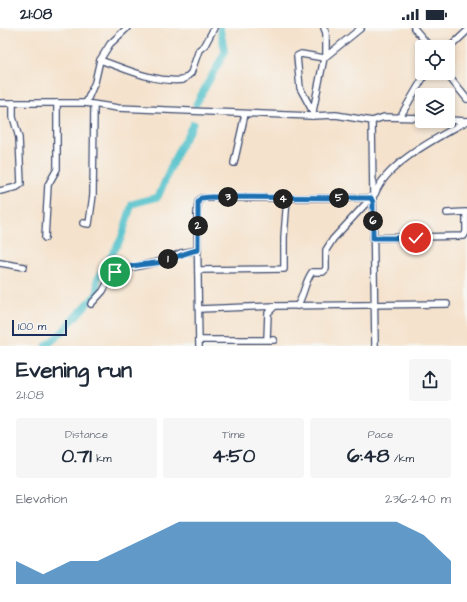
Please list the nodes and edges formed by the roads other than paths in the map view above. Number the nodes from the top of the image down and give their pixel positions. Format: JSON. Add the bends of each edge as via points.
{"nodes":[{"id":1,"x":127,"y":28,"type":"edge"},
{"id":2,"x":214,"y":28,"type":"edge"},
{"id":3,"x":324,"y":28,"type":"edge"},
{"id":4,"x":361,"y":28,"type":"edge"},
{"id":5,"x":414,"y":28,"type":"edge"},
{"id":6,"x":354,"y":31,"type":"edge"},
{"id":7,"x":467,"y":31,"type":"edge"},
{"id":8,"x":424,"y":40,"type":"edge"},
{"id":9,"x":455,"y":42,"type":"edge"},
{"id":10,"x":325,"y":56,"type":"junction"},
{"id":11,"x":100,"y":60,"type":"junction"},
{"id":12,"x":422,"y":80,"type":"edge"},
{"id":13,"x":452,"y":80,"type":"edge"},
{"id":14,"x":467,"y":99,"type":"edge"},
{"id":15,"x":0,"y":103,"type":"edge"},
{"id":16,"x":13,"y":103,"type":"junction"},
{"id":17,"x":57,"y":103,"type":"junction"},
{"id":18,"x":86,"y":103,"type":"junction"},
{"id":19,"x":94,"y":105,"type":"junction"},
{"id":20,"x":245,"y":114,"type":"junction"},
{"id":21,"x":312,"y":114,"type":"junction"},
{"id":22,"x":400,"y":117,"type":"junction"},
{"id":23,"x":415,"y":118,"type":"edge"},
{"id":24,"x":455,"y":120,"type":"edge"},
{"id":25,"x":372,"y":121,"type":"junction"},
{"id":26,"x":467,"y":121,"type":"edge"},
{"id":27,"x":234,"y":164,"type":"dead end"},
{"id":28,"x":0,"y":191,"type":"edge"},
{"id":29,"x":287,"y":199,"type":"junction"},
{"id":30,"x":373,"y":200,"type":"junction"},
{"id":31,"x":447,"y":213,"type":"dead end"},
{"id":32,"x":83,"y":223,"type":"dead end"},
{"id":33,"x":45,"y":238,"type":"dead end"},
{"id":34,"x":373,"y":238,"type":"junction"},
{"id":35,"x":198,"y":250,"type":"junction"},
{"id":36,"x":0,"y":262,"type":"edge"},
{"id":37,"x":24,"y":267,"type":"dead end"},
{"id":38,"x":198,"y":270,"type":"junction"},
{"id":39,"x":91,"y":304,"type":"dead end"},
{"id":40,"x":447,"y":304,"type":"dead end"},
{"id":41,"x":375,"y":305,"type":"junction"},
{"id":42,"x":275,"y":306,"type":"junction"},
{"id":43,"x":297,"y":306,"type":"junction"},
{"id":44,"x":199,"y":309,"type":"junction"},
{"id":45,"x":267,"y":340,"type":"junction"},
{"id":46,"x":274,"y":340,"type":"dead end"},
{"id":47,"x":199,"y":343,"type":"edge"},
{"id":48,"x":375,"y":346,"type":"edge"}],
"edges":[{"from":1,"to":11,"type":"street","via":[[110,44]]},
{"from":2,"to":11,"type":"street","via":[[199,50],[191,73],[183,80],[144,75]]},
{"from":3,"to":10,"type":"street"},
{"from":4,"to":6,"type":"street"},
{"from":5,"to":8,"type":"street"},
{"from":6,"to":10,"type":"street"},
{"from":7,"to":9,"type":"street"},
{"from":10,"to":21,"type":"street"},
{"from":10,"to":21,"type":"street","via":[[297,56],[300,88]]},
{"from":11,"to":18,"type":"street","via":[[95,82]]},
{"from":12,"to":22,"type":"street"},
{"from":13,"to":14,"type":"street"},
{"from":15,"to":16,"type":"street"},
{"from":16,"to":17,"type":"street"},
{"from":16,"to":28,"type":"street","via":[[13,117],[19,138],[21,184]]},
{"from":17,"to":18,"type":"street"},
{"from":17,"to":33,"type":"street","via":[[57,169],[48,185]]},
{"from":18,"to":19,"type":"street"},
{"from":19,"to":20,"type":"street"},
{"from":19,"to":32,"type":"street","via":[[93,195],[89,224]]},
{"from":20,"to":21,"type":"street"},
{"from":20,"to":27,"type":"street"},
{"from":21,"to":25,"type":"street"},
{"from":22,"to":23,"type":"street"},
{"from":22,"to":25,"type":"street","via":[[384,117]]},
{"from":24,"to":26,"type":"street"},
{"from":25,"to":30,"type":"street"},
{"from":26,"to":30,"type":"street","via":[[428,143],[389,172],[379,184]]},
{"from":29,"to":30,"type":"street"},
{"from":29,"to":35,"type":"street","via":[[201,198],[197,203]]},
{"from":29,"to":38,"type":"street","via":[[284,269]]},
{"from":30,"to":34,"type":"street"},
{"from":30,"to":43,"type":"street","via":[[333,239],[326,250],[326,269],[323,272],[312,272]]},
{"from":31,"to":34,"type":"street","via":[[466,212],[464,236]]},
{"from":34,"to":41,"type":"street"},
{"from":35,"to":38,"type":"street"},
{"from":35,"to":39,"type":"street","via":[[163,262],[119,270],[112,274],[103,291]]},
{"from":36,"to":37,"type":"street"},
{"from":38,"to":44,"type":"street"},
{"from":40,"to":41,"type":"street"},
{"from":41,"to":43,"type":"street"},
{"from":41,"to":48,"type":"street"},
{"from":42,"to":43,"type":"street"},
{"from":42,"to":44,"type":"street"},
{"from":42,"to":45,"type":"street","via":[[268,313]]},
{"from":44,"to":47,"type":"street"},
{"from":45,"to":46,"type":"street"},
{"from":45,"to":47,"type":"street"}]}
